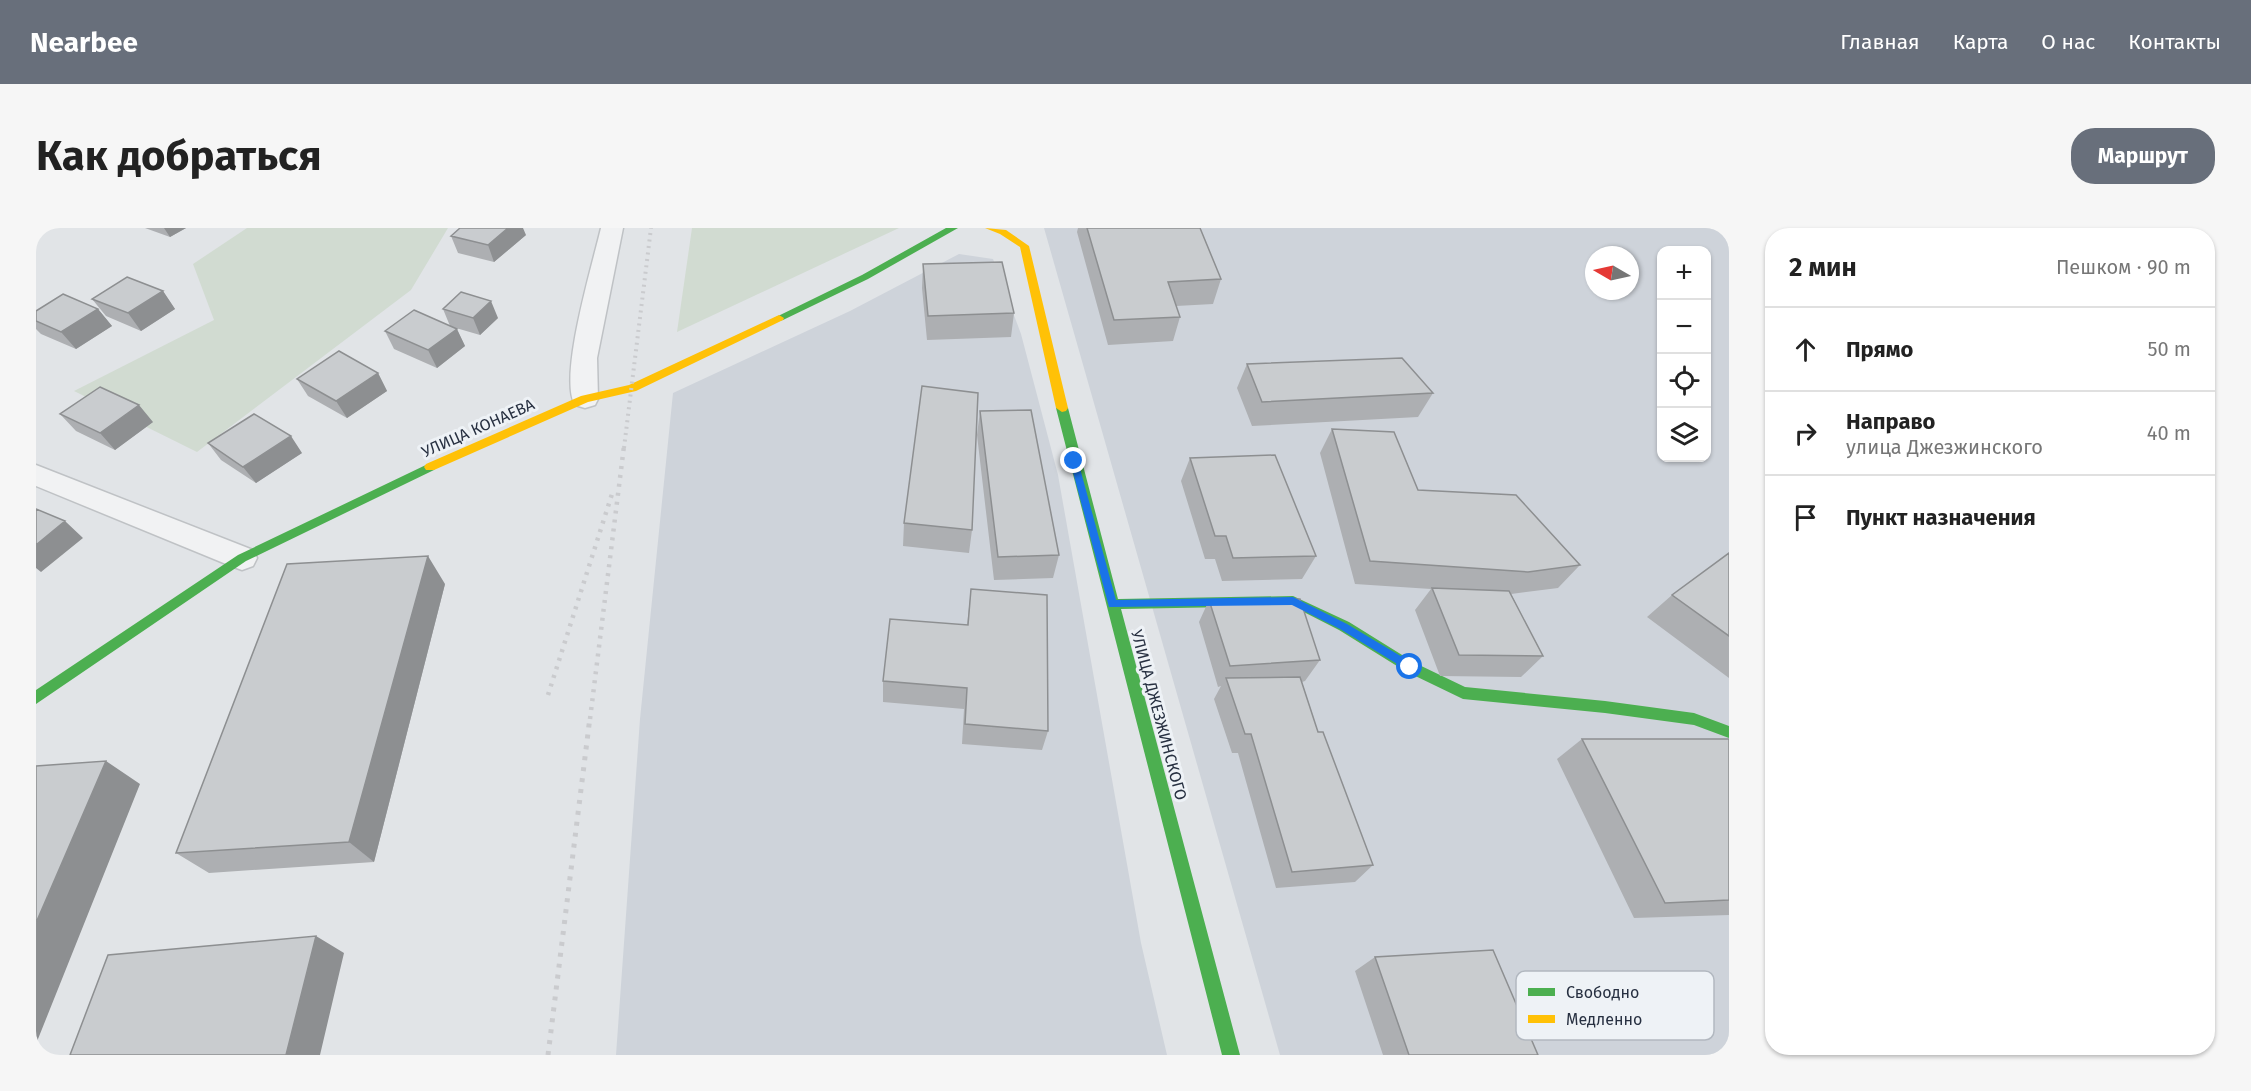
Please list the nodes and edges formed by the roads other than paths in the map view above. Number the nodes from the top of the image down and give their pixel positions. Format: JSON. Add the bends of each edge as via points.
{"nodes":[{"id":1,"x":612,"y":228,"type":"edge"},
{"id":2,"x":953,"y":228,"type":"edge"},
{"id":3,"x":990,"y":228,"type":"edge"},
{"id":4,"x":585,"y":399,"type":"junction"},
{"id":5,"x":36,"y":475,"type":"edge"},
{"id":6,"x":242,"y":558,"type":"junction"},
{"id":7,"x":1112,"y":604,"type":"junction"},
{"id":8,"x":36,"y":698,"type":"edge"},
{"id":9,"x":1729,"y":732,"type":"edge"},
{"id":10,"x":1231,"y":1055,"type":"edge"}],
"edges":[{"from":1,"to":4,"type":"street","via":[[584,358]]},
{"from":2,"to":4,"type":"street","name":"УЛИЦА КОНАЕВА","via":[[865,277],[632,388]]},
{"from":3,"to":7,"type":"street","name":"УЛИЦА ДЖЕЗЖИНСКОГО","via":[[1024,246]]},
{"from":4,"to":6,"type":"street","name":"УЛИЦА КОНАЕВА","via":[[408,477]]},
{"from":5,"to":6,"type":"street"},
{"from":6,"to":8,"type":"street","name":"УЛИЦА КОНАЕВА"},
{"from":7,"to":9,"type":"street","via":[[1293,601],[1463,693],[1683,718]]},
{"from":7,"to":10,"type":"street","name":"УЛИЦА ДЖЕЗЖИНСКОГО"}]}
